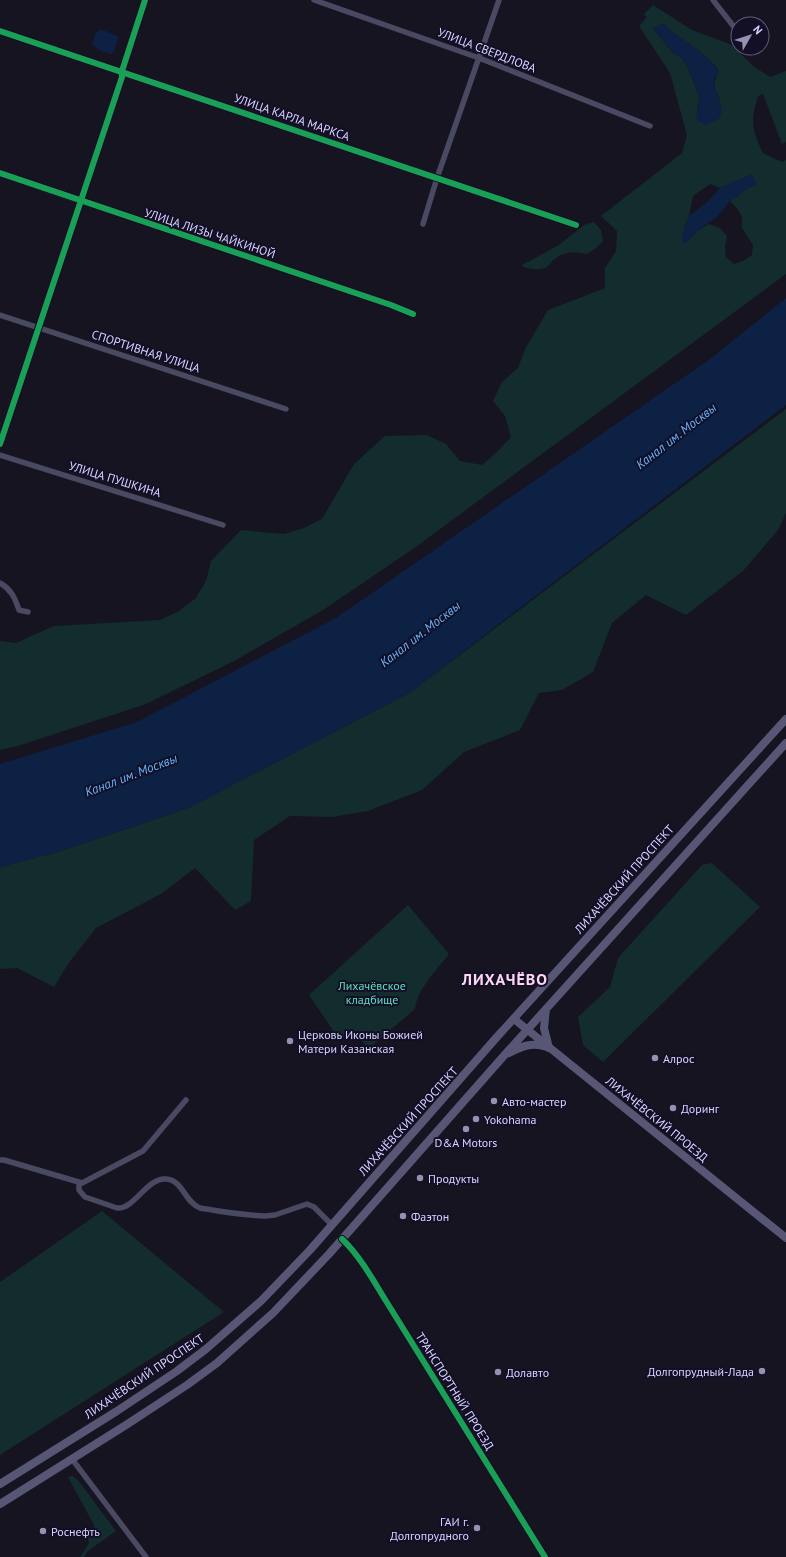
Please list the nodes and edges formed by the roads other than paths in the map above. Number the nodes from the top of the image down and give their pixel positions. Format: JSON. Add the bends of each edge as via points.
{"nodes":[{"id":1,"x":145,"y":0,"type":"edge"},
{"id":2,"x":314,"y":0,"type":"edge"},
{"id":3,"x":499,"y":0,"type":"edge"},
{"id":4,"x":713,"y":0,"type":"edge"},
{"id":5,"x":730,"y":22,"type":"edge"},
{"id":6,"x":0,"y":31,"type":"edge"},
{"id":7,"x":479,"y":58,"type":"junction"},
{"id":8,"x":122,"y":71,"type":"junction"},
{"id":9,"x":650,"y":126,"type":"dead end"},
{"id":10,"x":0,"y":174,"type":"edge"},
{"id":11,"x":436,"y":178,"type":"junction"},
{"id":12,"x":81,"y":201,"type":"junction"},
{"id":13,"x":423,"y":224,"type":"dead end"},
{"id":14,"x":576,"y":225,"type":"dead end"},
{"id":15,"x":413,"y":314,"type":"dead end"},
{"id":16,"x":0,"y":315,"type":"edge"},
{"id":17,"x":39,"y":328,"type":"junction"},
{"id":18,"x":286,"y":409,"type":"dead end"},
{"id":19,"x":0,"y":444,"type":"edge"},
{"id":20,"x":0,"y":455,"type":"edge"},
{"id":21,"x":223,"y":525,"type":"dead end"},
{"id":22,"x":0,"y":583,"type":"edge"},
{"id":23,"x":28,"y":612,"type":"dead end"},
{"id":24,"x":786,"y":719,"type":"edge"},
{"id":25,"x":786,"y":743,"type":"edge"},
{"id":26,"x":546,"y":1009,"type":"junction"},
{"id":27,"x":514,"y":1019,"type":"junction"},
{"id":28,"x":527,"y":1030,"type":"junction"},
{"id":29,"x":549,"y":1048,"type":"junction"},
{"id":30,"x":504,"y":1056,"type":"junction"},
{"id":31,"x":186,"y":1100,"type":"dead end"},
{"id":32,"x":0,"y":1160,"type":"edge"},
{"id":33,"x":79,"y":1182,"type":"junction"},
{"id":34,"x":332,"y":1225,"type":"junction"},
{"id":35,"x":786,"y":1238,"type":"edge"},
{"id":36,"x":342,"y":1239,"type":"junction"},
{"id":37,"x":72,"y":1459,"type":"junction"},
{"id":38,"x":0,"y":1484,"type":"edge"},
{"id":39,"x":0,"y":1504,"type":"edge"},
{"id":40,"x":146,"y":1557,"type":"edge"},
{"id":41,"x":545,"y":1557,"type":"edge"}],
"edges":[{"from":1,"to":8,"type":"street"},
{"from":2,"to":7,"type":"street","name":"УЛИЦА СВЕРДЛОВА"},
{"from":3,"to":7,"type":"street"},
{"from":4,"to":5,"type":"street"},
{"from":6,"to":8,"type":"street","name":"УЛИЦА КАРЛА МАРКСА"},
{"from":7,"to":9,"type":"street","name":"УЛИЦА СВЕРДЛОВА"},
{"from":7,"to":11,"type":"street"},
{"from":8,"to":11,"type":"street","name":"УЛИЦА КАРЛА МАРКСА"},
{"from":8,"to":12,"type":"street"},
{"from":10,"to":12,"type":"street","name":"УЛИЦА ЛИЗЫ ЧАЙКИНОЙ"},
{"from":11,"to":13,"type":"street"},
{"from":11,"to":14,"type":"street","name":"УЛИЦА КАРЛА МАРКСА"},
{"from":12,"to":15,"type":"street","name":"УЛИЦА ЛИЗЫ ЧАЙКИНОЙ","via":[[384,302]]},
{"from":12,"to":17,"type":"street"},
{"from":16,"to":17,"type":"street","name":"СПОРТИВНАЯ УЛИЦА"},
{"from":17,"to":18,"type":"street","name":"СПОРТИВНАЯ УЛИЦА"},
{"from":17,"to":19,"type":"street"},
{"from":20,"to":21,"type":"street","name":"УЛИЦА ПУШКИНА"},
{"from":22,"to":23,"type":"street","via":[[12,594],[19,610]]},
{"from":24,"to":27,"type":"main road","name":"ЛИХАЧЁВСКИЙ ПРОСПЕКТ"},
{"from":25,"to":26,"type":"main road"},
{"from":26,"to":28,"type":"main road"},
{"from":26,"to":29,"type":"main road","via":[[544,1028]]},
{"from":27,"to":28,"type":"main road","name":"ЛИХАЧЁВСКИЙ ПРОЕЗД"},
{"from":27,"to":34,"type":"main road","name":"ЛИХАЧЁВСКИЙ ПРОСПЕКТ"},
{"from":28,"to":29,"type":"main road","name":"ЛИХАЧЁВСКИЙ ПРОЕЗД"},
{"from":28,"to":30,"type":"main road"},
{"from":29,"to":30,"type":"main road","via":[[528,1045]]},
{"from":29,"to":35,"type":"main road","name":"ЛИХАЧЁВСКИЙ ПРОЕЗД"},
{"from":30,"to":36,"type":"main road"},
{"from":31,"to":33,"type":"street","via":[[143,1151],[82,1183]]},
{"from":32,"to":33,"type":"street"},
{"from":33,"to":34,"type":"street","via":[[79,1190],[85,1197],[120,1209],[157,1180],[165,1178],[177,1183],[200,1208],[265,1216],[280,1214],[307,1204],[314,1207]]},
{"from":34,"to":38,"type":"main road","name":"ЛИХАЧЁВСКИЙ ПРОСПЕКТ","via":[[261,1301],[206,1349],[141,1395]]},
{"from":36,"to":37,"type":"main road","via":[[273,1313],[217,1363]]},
{"from":36,"to":41,"type":"street","name":"ТРАНСПОРТНЫЙ ПРОЕЗД","via":[[350,1246],[386,1301]]},
{"from":37,"to":39,"type":"main road"},
{"from":37,"to":40,"type":"street"}]}
